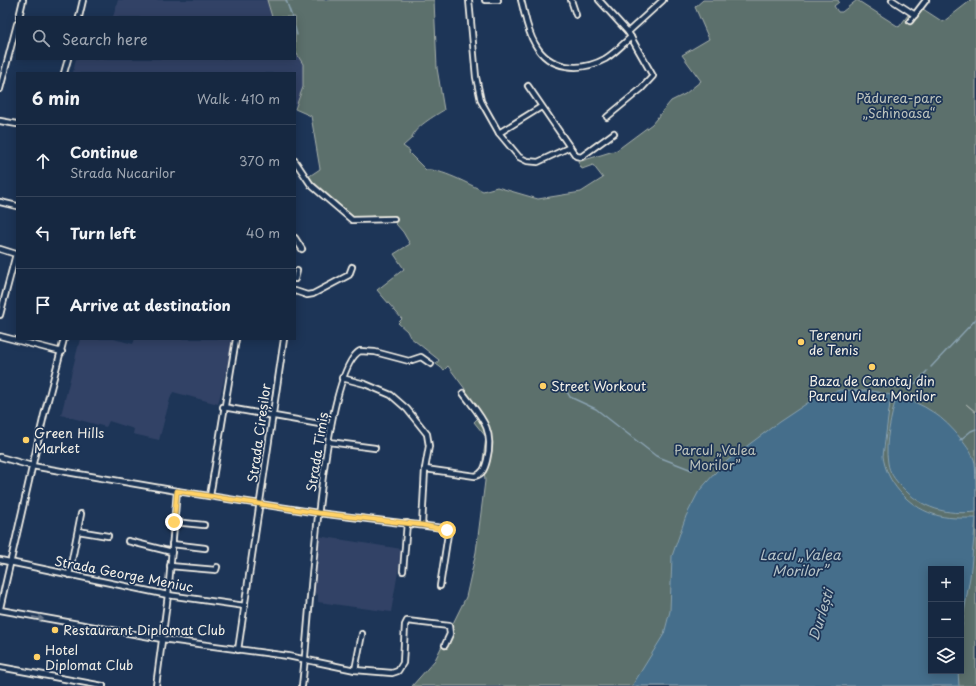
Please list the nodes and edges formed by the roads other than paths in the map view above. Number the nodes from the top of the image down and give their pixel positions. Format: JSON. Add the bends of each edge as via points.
{"nodes":[{"id":1,"x":23,"y":0,"type":"edge"},
{"id":2,"x":83,"y":0,"type":"edge"},
{"id":3,"x":469,"y":0,"type":"edge"},
{"id":4,"x":485,"y":0,"type":"edge"},
{"id":5,"x":498,"y":0,"type":"edge"},
{"id":6,"x":521,"y":0,"type":"edge"},
{"id":7,"x":571,"y":0,"type":"edge"},
{"id":8,"x":663,"y":0,"type":"edge"},
{"id":9,"x":892,"y":0,"type":"edge"},
{"id":10,"x":926,"y":0,"type":"edge"},
{"id":11,"x":602,"y":1,"type":"edge"},
{"id":12,"x":576,"y":15,"type":"dead end"},
{"id":13,"x":914,"y":15,"type":"junction"},
{"id":14,"x":19,"y":16,"type":"edge"},
{"id":15,"x":79,"y":16,"type":"edge"},
{"id":16,"x":910,"y":21,"type":"dead end"},
{"id":17,"x":16,"y":28,"type":"edge"},
{"id":18,"x":628,"y":32,"type":"junction"},
{"id":19,"x":631,"y":38,"type":"junction"},
{"id":20,"x":68,"y":60,"type":"edge"},
{"id":21,"x":64,"y":72,"type":"edge"},
{"id":22,"x":528,"y":86,"type":"dead end"},
{"id":23,"x":0,"y":89,"type":"edge"},
{"id":24,"x":541,"y":108,"type":"junction"},
{"id":25,"x":607,"y":117,"type":"dead end"},
{"id":26,"x":0,"y":121,"type":"edge"},
{"id":27,"x":16,"y":124,"type":"edge"},
{"id":28,"x":500,"y":133,"type":"junction"},
{"id":29,"x":614,"y":133,"type":"dead end"},
{"id":30,"x":570,"y":147,"type":"junction"},
{"id":31,"x":296,"y":162,"type":"edge"},
{"id":32,"x":0,"y":202,"type":"edge"},
{"id":33,"x":16,"y":206,"type":"edge"},
{"id":34,"x":394,"y":219,"type":"dead end"},
{"id":35,"x":296,"y":240,"type":"edge"},
{"id":36,"x":0,"y":249,"type":"edge"},
{"id":37,"x":302,"y":249,"type":"dead end"},
{"id":38,"x":352,"y":266,"type":"dead end"},
{"id":39,"x":297,"y":271,"type":"dead end"},
{"id":40,"x":296,"y":275,"type":"edge"},
{"id":41,"x":296,"y":291,"type":"edge"},
{"id":42,"x":0,"y":315,"type":"edge"},
{"id":43,"x":0,"y":336,"type":"edge"},
{"id":44,"x":64,"y":340,"type":"edge"},
{"id":45,"x":236,"y":340,"type":"edge"},
{"id":46,"x":284,"y":340,"type":"edge"},
{"id":47,"x":62,"y":352,"type":"junction"},
{"id":48,"x":431,"y":364,"type":"dead end"},
{"id":49,"x":342,"y":378,"type":"junction"},
{"id":50,"x":463,"y":393,"type":"dead end"},
{"id":51,"x":223,"y":407,"type":"junction"},
{"id":52,"x":273,"y":416,"type":"junction"},
{"id":53,"x":331,"y":426,"type":"junction"},
{"id":54,"x":329,"y":442,"type":"junction"},
{"id":55,"x":375,"y":448,"type":"dead end"},
{"id":56,"x":0,"y":457,"type":"edge"},
{"id":57,"x":32,"y":466,"type":"junction"},
{"id":58,"x":425,"y":469,"type":"junction"},
{"id":59,"x":177,"y":491,"type":"junction"},
{"id":60,"x":210,"y":496,"type":"junction"},
{"id":61,"x":260,"y":504,"type":"junction"},
{"id":62,"x":318,"y":513,"type":"junction"},
{"id":63,"x":81,"y":514,"type":"dead end"},
{"id":64,"x":174,"y":522,"type":"junction"},
{"id":65,"x":407,"y":523,"type":"junction"},
{"id":66,"x":204,"y":525,"type":"dead end"},
{"id":67,"x":422,"y":525,"type":"junction"},
{"id":68,"x":78,"y":531,"type":"junction"},
{"id":69,"x":108,"y":536,"type":"dead end"},
{"id":70,"x":128,"y":541,"type":"dead end"},
{"id":71,"x":172,"y":544,"type":"junction"},
{"id":72,"x":205,"y":548,"type":"dead end"},
{"id":73,"x":172,"y":552,"type":"junction"},
{"id":74,"x":0,"y":560,"type":"edge"},
{"id":75,"x":9,"y":563,"type":"junction"},
{"id":76,"x":170,"y":566,"type":"junction"},
{"id":77,"x":217,"y":567,"type":"dead end"},
{"id":78,"x":403,"y":571,"type":"dead end"},
{"id":79,"x":68,"y":575,"type":"junction"},
{"id":80,"x":440,"y":586,"type":"dead end"},
{"id":81,"x":168,"y":595,"type":"junction"},
{"id":82,"x":245,"y":606,"type":"junction"},
{"id":83,"x":0,"y":609,"type":"edge"},
{"id":84,"x":362,"y":634,"type":"dead end"},
{"id":85,"x":162,"y":639,"type":"junction"},
{"id":86,"x":445,"y":645,"type":"dead end"},
{"id":87,"x":238,"y":650,"type":"junction"},
{"id":88,"x":305,"y":660,"type":"junction"},
{"id":89,"x":0,"y":667,"type":"edge"},
{"id":90,"x":355,"y":670,"type":"junction"},
{"id":91,"x":103,"y":686,"type":"edge"},
{"id":92,"x":156,"y":686,"type":"edge"},
{"id":93,"x":302,"y":686,"type":"edge"}],
"edges":[{"from":1,"to":14,"type":"street"},
{"from":2,"to":15,"type":"street"},
{"from":3,"to":28,"type":"street","via":[[480,95],[489,117]]},
{"from":4,"to":5,"type":"street"},
{"from":6,"to":19,"type":"street","via":[[534,43],[539,51],[561,66],[581,67],[604,59]]},
{"from":7,"to":12,"type":"street"},
{"from":8,"to":18,"type":"street"},
{"from":9,"to":13,"type":"street"},
{"from":10,"to":13,"type":"street"},
{"from":11,"to":18,"type":"street"},
{"from":13,"to":16,"type":"street"},
{"from":17,"to":23,"type":"street"},
{"from":18,"to":19,"type":"street"},
{"from":19,"to":25,"type":"street","via":[[653,76],[651,81]]},
{"from":20,"to":21,"type":"street"},
{"from":22,"to":24,"type":"street"},
{"from":24,"to":28,"type":"street"},
{"from":24,"to":30,"type":"street"},
{"from":26,"to":27,"type":"street"},
{"from":28,"to":30,"type":"street","via":[[519,157],[527,161],[538,162]]},
{"from":29,"to":30,"type":"street","via":[[581,157],[576,156]]},
{"from":31,"to":34,"type":"street","via":[[311,185],[352,220]]},
{"from":32,"to":33,"type":"street"},
{"from":35,"to":37,"type":"street"},
{"from":36,"to":42,"type":"street","via":[[16,254]]},
{"from":38,"to":41,"type":"street","via":[[351,274],[313,294]]},
{"from":39,"to":40,"type":"street"},
{"from":43,"to":47,"type":"street"},
{"from":44,"to":47,"type":"street"},
{"from":45,"to":51,"type":"street"},
{"from":46,"to":52,"type":"street","name":"Strada Cireșilor"},
{"from":47,"to":57,"type":"street"},
{"from":48,"to":49,"type":"street","name":"Strada Timiș","via":[[421,357],[409,362],[375,352],[360,351],[354,355]]},
{"from":49,"to":53,"type":"street","name":"Strada Timiș"},
{"from":49,"to":58,"type":"street","via":[[387,393],[408,409],[428,437]]},
{"from":50,"to":58,"type":"street","via":[[490,436],[490,449],[484,468],[475,476]]},
{"from":51,"to":52,"type":"street"},
{"from":51,"to":60,"type":"street"},
{"from":52,"to":53,"type":"street"},
{"from":52,"to":61,"type":"street","name":"Strada Cireșilor"},
{"from":53,"to":54,"type":"street","name":"Strada Timiș"},
{"from":54,"to":55,"type":"street"},
{"from":54,"to":62,"type":"street","name":"Strada Timiș"},
{"from":56,"to":57,"type":"street"},
{"from":57,"to":59,"type":"street"},
{"from":57,"to":75,"type":"street"},
{"from":58,"to":67,"type":"street"},
{"from":59,"to":60,"type":"street"},
{"from":59,"to":64,"type":"street"},
{"from":60,"to":61,"type":"street"},
{"from":61,"to":62,"type":"street"},
{"from":61,"to":82,"type":"street","name":"Strada Cireșilor"},
{"from":62,"to":65,"type":"street"},
{"from":62,"to":88,"type":"street","name":"Strada Timiș"},
{"from":63,"to":68,"type":"street"},
{"from":64,"to":66,"type":"street"},
{"from":64,"to":71,"type":"street"},
{"from":65,"to":67,"type":"street"},
{"from":65,"to":78,"type":"street"},
{"from":67,"to":80,"type":"street","via":[[443,528],[448,532]]},
{"from":68,"to":69,"type":"street"},
{"from":68,"to":79,"type":"street"},
{"from":70,"to":73,"type":"street"},
{"from":71,"to":72,"type":"street"},
{"from":71,"to":73,"type":"street"},
{"from":73,"to":76,"type":"street"},
{"from":74,"to":75,"type":"street","name":"Strada George Meniuc"},
{"from":75,"to":79,"type":"street","name":"Strada George Meniuc"},
{"from":75,"to":83,"type":"street"},
{"from":76,"to":77,"type":"street","via":[[216,570]]},
{"from":76,"to":81,"type":"street"},
{"from":79,"to":81,"type":"street","name":"Strada George Meniuc"},
{"from":81,"to":82,"type":"street","name":"Strada George Meniuc"},
{"from":81,"to":85,"type":"street"},
{"from":82,"to":87,"type":"street","name":"Strada Cireșilor"},
{"from":83,"to":85,"type":"street","one_way":true},
{"from":84,"to":90,"type":"street"},
{"from":85,"to":87,"type":"street"},
{"from":85,"to":92,"type":"street"},
{"from":86,"to":90,"type":"street","via":[[450,634],[449,626],[410,620],[405,625],[403,663],[398,671],[392,673]]},
{"from":87,"to":88,"type":"street"},
{"from":88,"to":90,"type":"street"},
{"from":88,"to":93,"type":"street","name":"Strada Timiș"},
{"from":89,"to":91,"type":"street"}]}
